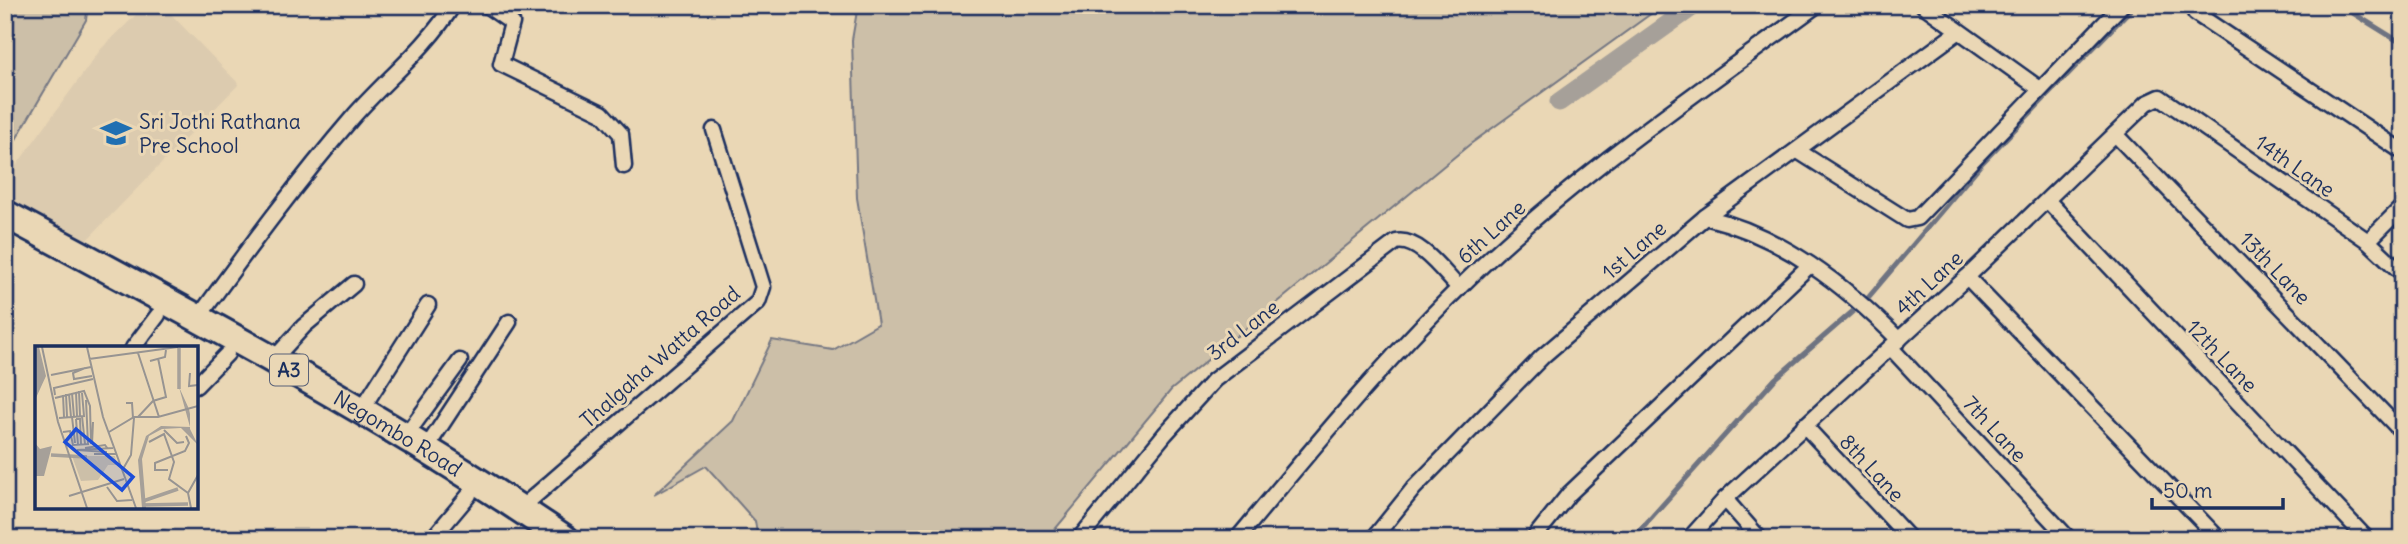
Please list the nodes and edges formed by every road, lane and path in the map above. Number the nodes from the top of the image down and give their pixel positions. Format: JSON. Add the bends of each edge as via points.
{"nodes":[{"id":1,"x":453,"y":5,"type":"edge"},
{"id":2,"x":486,"y":5,"type":"edge"},
{"id":3,"x":1817,"y":5,"type":"edge"},
{"id":4,"x":1923,"y":5,"type":"edge"},
{"id":5,"x":2122,"y":5,"type":"edge"},
{"id":6,"x":2195,"y":13,"type":"dead end"},
{"id":7,"x":1958,"y":33,"type":"junction"},
{"id":8,"x":2040,"y":89,"type":"junction"},
{"id":9,"x":2160,"y":97,"type":"joint"},
{"id":10,"x":714,"y":130,"type":"dead end"},
{"id":11,"x":2115,"y":134,"type":"junction"},
{"id":12,"x":1798,"y":151,"type":"junction"},
{"id":13,"x":2403,"y":152,"type":"edge"},
{"id":14,"x":624,"y":166,"type":"dead end"},
{"id":15,"x":2048,"y":201,"type":"junction"},
{"id":16,"x":2403,"y":206,"type":"edge"},
{"id":17,"x":5,"y":214,"type":"edge"},
{"id":18,"x":1705,"y":217,"type":"junction"},
{"id":19,"x":5,"y":232,"type":"edge"},
{"id":20,"x":2368,"y":242,"type":"junction"},
{"id":21,"x":1811,"y":265,"type":"junction"},
{"id":22,"x":2403,"y":274,"type":"edge"},
{"id":23,"x":1967,"y":277,"type":"junction"},
{"id":24,"x":354,"y":284,"type":"dead end"},
{"id":25,"x":1459,"y":288,"type":"junction"},
{"id":26,"x":428,"y":305,"type":"dead end"},
{"id":27,"x":158,"y":315,"type":"junction"},
{"id":28,"x":198,"y":318,"type":"junction"},
{"id":29,"x":509,"y":322,"type":"dead end"},
{"id":30,"x":1895,"y":344,"type":"junction"},
{"id":31,"x":135,"y":346,"type":"edge"},
{"id":32,"x":227,"y":354,"type":"junction"},
{"id":33,"x":272,"y":361,"type":"junction"},
{"id":34,"x":460,"y":361,"type":"dead end"},
{"id":35,"x":198,"y":384,"type":"edge"},
{"id":36,"x":360,"y":412,"type":"junction"},
{"id":37,"x":1804,"y":425,"type":"junction"},
{"id":38,"x":2403,"y":433,"type":"edge"},
{"id":39,"x":415,"y":444,"type":"junction"},
{"id":40,"x":468,"y":495,"type":"junction"},
{"id":41,"x":1725,"y":499,"type":"junction"},
{"id":42,"x":520,"y":508,"type":"junction"},
{"id":43,"x":1084,"y":537,"type":"edge"},
{"id":44,"x":159,"y":539,"type":"edge"},
{"id":45,"x":165,"y":539,"type":"edge"},
{"id":46,"x":432,"y":539,"type":"edge"},
{"id":47,"x":536,"y":539,"type":"edge"},
{"id":48,"x":565,"y":539,"type":"edge"},
{"id":49,"x":1237,"y":539,"type":"edge"},
{"id":50,"x":1373,"y":539,"type":"edge"},
{"id":51,"x":1533,"y":539,"type":"edge"},
{"id":52,"x":1689,"y":539,"type":"edge"},
{"id":53,"x":1760,"y":539,"type":"edge"},
{"id":54,"x":1910,"y":539,"type":"edge"},
{"id":55,"x":2069,"y":539,"type":"edge"},
{"id":56,"x":2219,"y":539,"type":"edge"},
{"id":57,"x":2367,"y":539,"type":"edge"}],
"edges":[{"from":1,"to":28,"type":"street","via":[[271,215]]},
{"from":2,"to":14,"type":"street","via":[[512,23],[501,64],[602,113],[621,134]]},
{"from":3,"to":25,"type":"street","name":"6th Lane","via":[[1595,167]]},
{"from":4,"to":7,"type":"street"},
{"from":5,"to":8,"type":"street"},
{"from":6,"to":13,"type":"street"},
{"from":7,"to":8,"type":"street"},
{"from":7,"to":12,"type":"street","name":"1st Lane"},
{"from":8,"to":12,"type":"street","via":[[1917,218],[1906,220]]},
{"from":9,"to":11,"type":"street","name":"4th Lane","via":[[2147,103]]},
{"from":9,"to":20,"type":"street","name":"14th Lane"},
{"from":10,"to":42,"type":"street","name":"Thalgaha Watta Road","via":[[763,286],[758,302]]},
{"from":11,"to":15,"type":"street","name":"4th Lane"},
{"from":11,"to":38,"type":"street","name":"13th Lane"},
{"from":12,"to":18,"type":"street","name":"1st Lane"},
{"from":15,"to":23,"type":"street","name":"4th Lane"},
{"from":15,"to":57,"type":"street","name":"12th Lane"},
{"from":16,"to":20,"type":"street"},
{"from":17,"to":28,"type":"highway","name":"Negombo Road","number":"A3"},
{"from":18,"to":21,"type":"street","name":"7th Lane","via":[[1744,228]]},
{"from":18,"to":50,"type":"street","name":"1st Lane","via":[[1543,356],[1415,488]]},
{"from":19,"to":27,"type":"highway","name":"Negombo Road","number":"A3"},
{"from":20,"to":22,"type":"street","name":"14th Lane"},
{"from":21,"to":30,"type":"street","name":"7th Lane","via":[[1870,311]]},
{"from":21,"to":51,"type":"street","via":[[1569,494]]},
{"from":23,"to":30,"type":"street","name":"4th Lane"},
{"from":23,"to":56,"type":"street"},
{"from":24,"to":33,"type":"street","via":[[304,326]]},
{"from":25,"to":43,"type":"street","name":"3rd Lane","via":[[1415,245],[1396,242],[1214,380]]},
{"from":25,"to":49,"type":"street","name":"6th Lane","via":[[1310,451]]},
{"from":26,"to":36,"type":"street"},
{"from":27,"to":31,"type":"street"},
{"from":27,"to":32,"type":"highway","name":"Negombo Road","number":"A3"},
{"from":28,"to":33,"type":"highway","name":"Negombo Road","number":"A3"},
{"from":29,"to":39,"type":"street"},
{"from":30,"to":37,"type":"street","name":"4th Lane"},
{"from":30,"to":55,"type":"street","name":"7th Lane"},
{"from":32,"to":35,"type":"street"},
{"from":32,"to":40,"type":"highway","name":"Negombo Road","number":"A3"},
{"from":33,"to":36,"type":"highway","name":"Negombo Road","number":"A3"},
{"from":34,"to":39,"type":"street"},
{"from":36,"to":39,"type":"highway","name":"Negombo Road","number":"A3"},
{"from":37,"to":41,"type":"street","name":"4th Lane"},
{"from":37,"to":54,"type":"street","name":"8th Lane"},
{"from":39,"to":42,"type":"highway","name":"Negombo Road","number":"A3"},
{"from":40,"to":46,"type":"street"},
{"from":40,"to":47,"type":"highway","name":"Negombo Road","number":"A3"},
{"from":41,"to":52,"type":"street","name":"4th Lane"},
{"from":41,"to":53,"type":"street"},
{"from":42,"to":48,"type":"highway","name":"Negombo Road","number":"A3"},
{"from":44,"to":45,"type":"street"}]}
